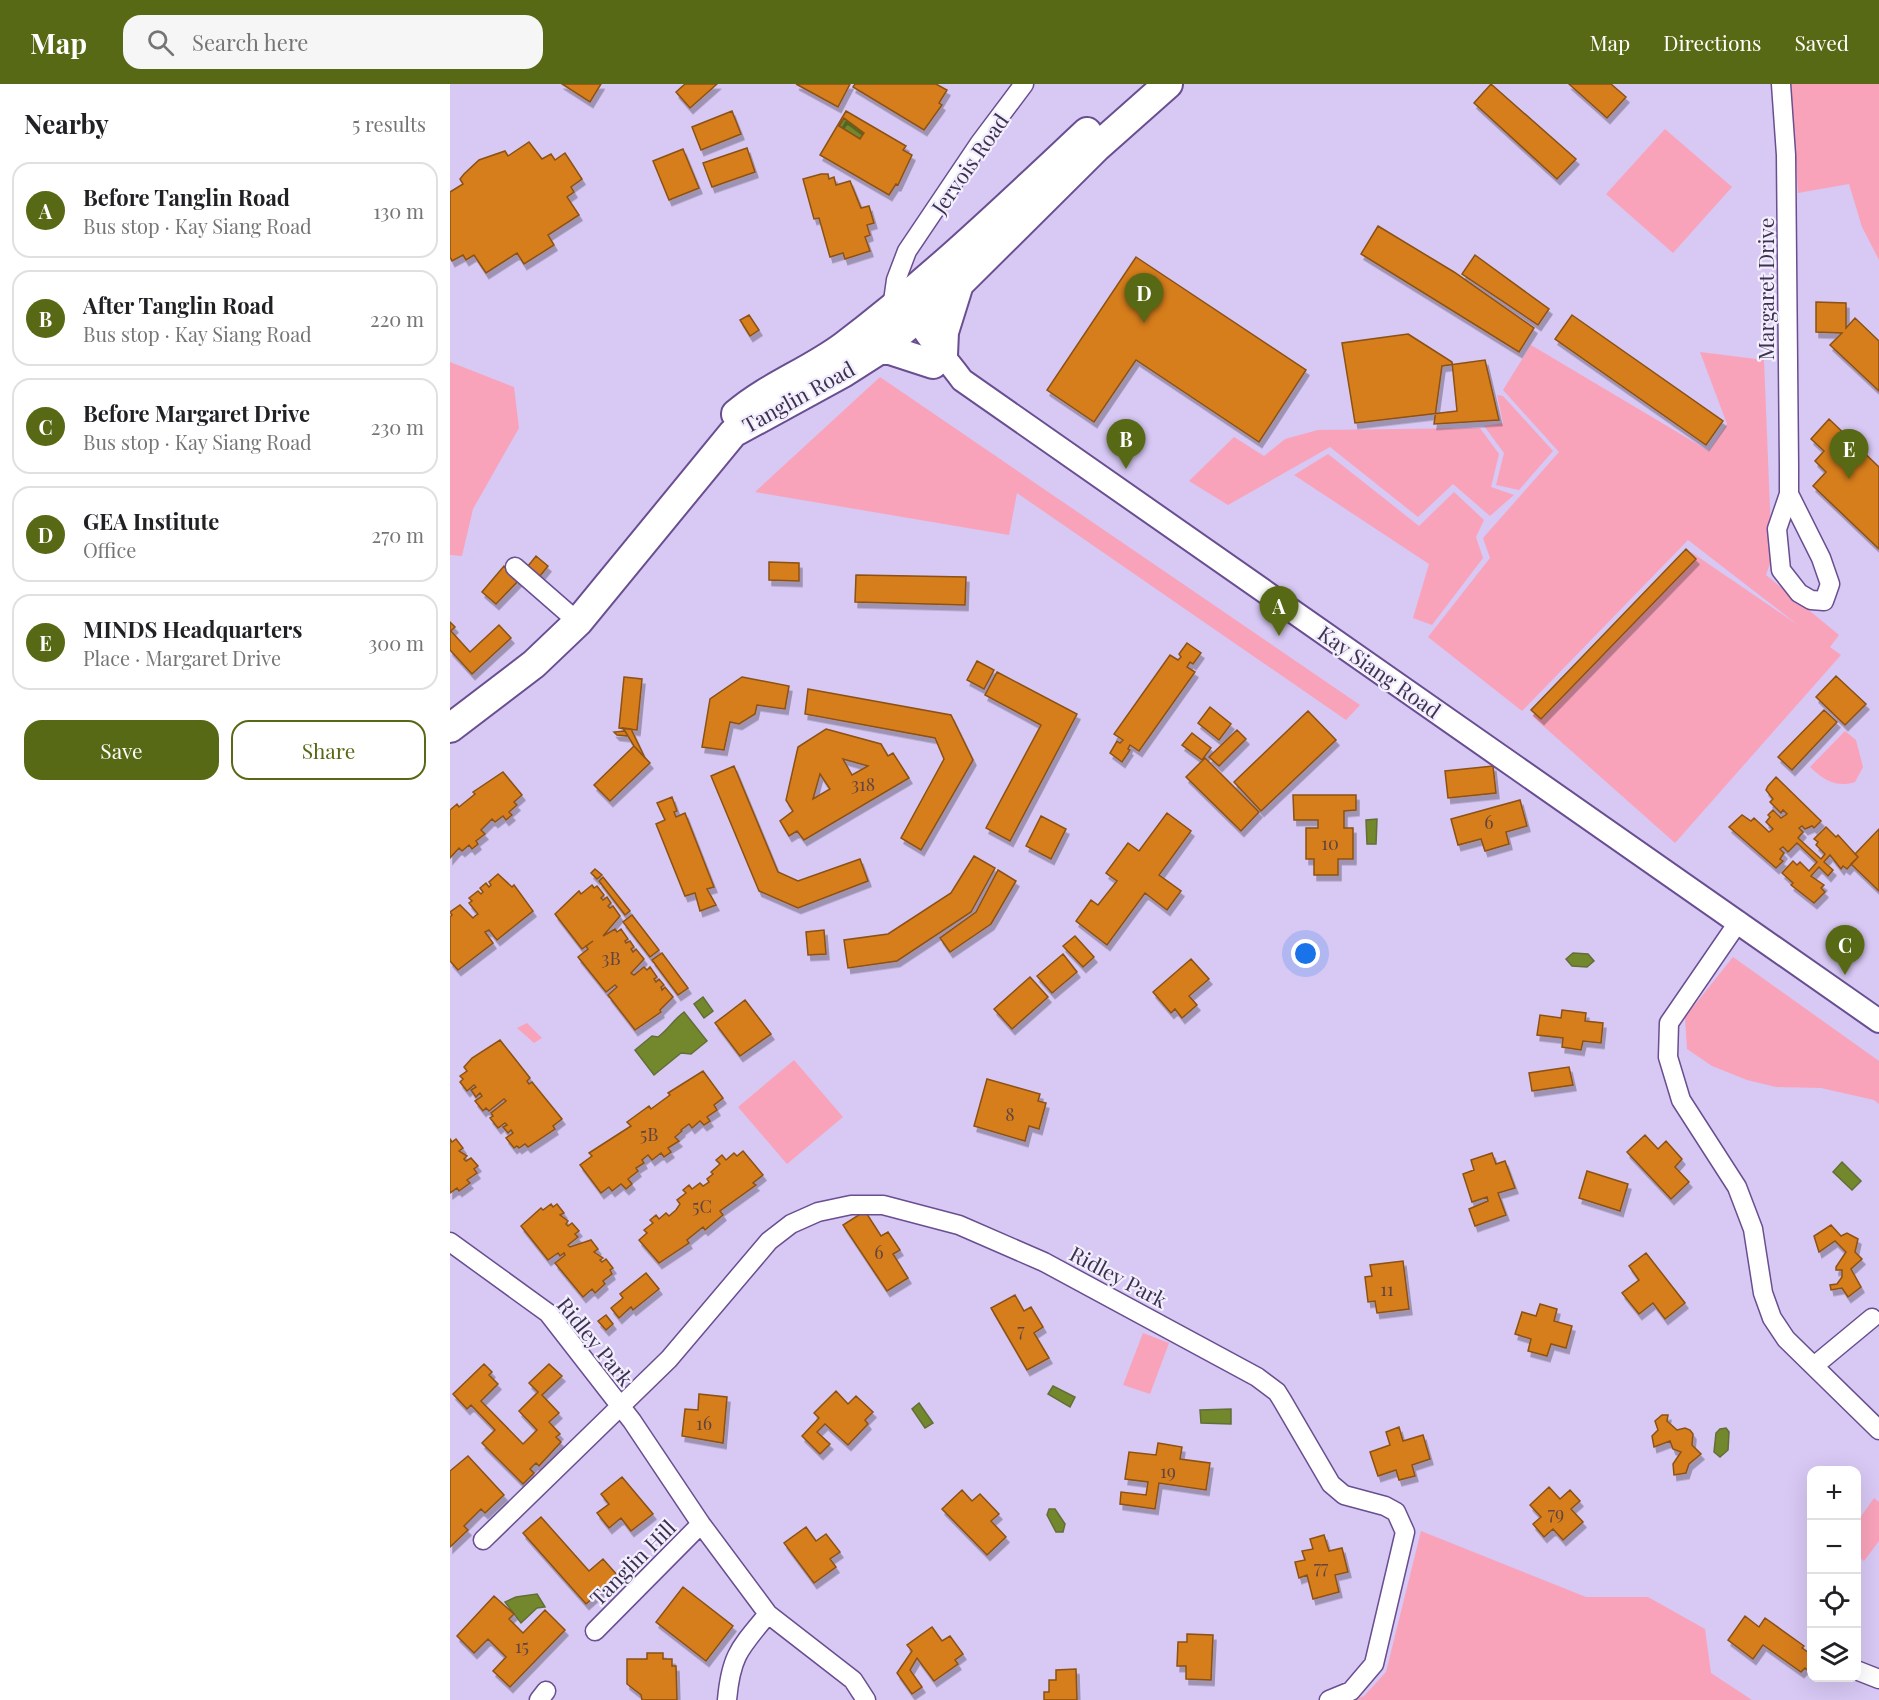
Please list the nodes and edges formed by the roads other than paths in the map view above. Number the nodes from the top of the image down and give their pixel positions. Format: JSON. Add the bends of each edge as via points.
{"nodes":[{"id":1,"x":1024,"y":84,"type":"edge"},
{"id":2,"x":1139,"y":84,"type":"edge"},
{"id":3,"x":1168,"y":84,"type":"edge"},
{"id":4,"x":1781,"y":84,"type":"edge"},
{"id":5,"x":959,"y":284,"type":"junction"},
{"id":6,"x":904,"y":313,"type":"junction"},
{"id":7,"x":879,"y":350,"type":"junction"},
{"id":8,"x":938,"y":359,"type":"junction"},
{"id":9,"x":1789,"y":494,"type":"junction"},
{"id":10,"x":515,"y":567,"type":"dead end"},
{"id":11,"x":574,"y":619,"type":"junction"},
{"id":12,"x":450,"y":715,"type":"edge"},
{"id":13,"x":450,"y":728,"type":"edge"},
{"id":14,"x":1739,"y":921,"type":"junction"},
{"id":15,"x":1879,"y":1021,"type":"edge"},
{"id":16,"x":450,"y":1242,"type":"edge"},
{"id":17,"x":1872,"y":1318,"type":"dead end"},
{"id":18,"x":1814,"y":1366,"type":"junction"},
{"id":19,"x":619,"y":1405,"type":"junction"},
{"id":20,"x":1879,"y":1430,"type":"edge"},
{"id":21,"x":701,"y":1524,"type":"junction"},
{"id":22,"x":483,"y":1539,"type":"dead end"},
{"id":23,"x":768,"y":1614,"type":"junction"},
{"id":24,"x":595,"y":1631,"type":"dead end"},
{"id":25,"x":1861,"y":1672,"type":"edge"},
{"id":26,"x":1879,"y":1679,"type":"edge"},
{"id":27,"x":727,"y":1700,"type":"edge"},
{"id":28,"x":866,"y":1700,"type":"edge"},
{"id":29,"x":1329,"y":1700,"type":"edge"}],
"edges":[{"from":1,"to":6,"type":"street","name":"Jervois Road","via":[[979,144],[900,265]]},
{"from":2,"to":6,"type":"main road","name":"Tanglin Road"},
{"from":3,"to":5,"type":"main road","name":"Tanglin Road"},
{"from":4,"to":9,"type":"street","name":"Margaret Drive","via":[[1786,176]]},
{"from":5,"to":6,"type":"main road","name":"Tanglin Road"},
{"from":5,"to":8,"type":"main road"},
{"from":6,"to":7,"type":"main road","name":"Tanglin Road"},
{"from":6,"to":8,"type":"street","name":"Kay Siang Road"},
{"from":6,"to":11,"type":"main road","name":"Tanglin Road","via":[[774,386],[721,427]]},
{"from":7,"to":8,"type":"main road"},
{"from":7,"to":11,"type":"main road","name":"Tanglin Road","via":[[733,433]]},
{"from":8,"to":14,"type":"street","name":"Kay Siang Road","via":[[950,376],[962,380]]},
{"from":9,"to":9,"type":"street","name":"Margaret Drive","via":[[1830,584],[1824,601],[1811,600],[1799,593],[1781,570],[1777,529]]},
{"from":10,"to":11,"type":"street"},
{"from":11,"to":12,"type":"main road","name":"Tanglin Road"},
{"from":11,"to":13,"type":"main road","name":"Tanglin Road","via":[[534,664]]},
{"from":14,"to":15,"type":"street","name":"Kay Siang Road"},
{"from":14,"to":18,"type":"street","via":[[1669,1023],[1668,1057],[1681,1100],[1737,1187],[1753,1229],[1763,1293],[1772,1318],[1786,1339]]},
{"from":16,"to":19,"type":"street","name":"Ridley Park","via":[[548,1313]]},
{"from":17,"to":18,"type":"street"},
{"from":18,"to":20,"type":"street"},
{"from":19,"to":21,"type":"street","name":"Ridley Park"},
{"from":19,"to":22,"type":"street","name":"Ridley Park"},
{"from":19,"to":29,"type":"street","name":"Ridley Park","via":[[669,1359],[745,1266],[791,1224],[818,1212],[851,1205],[884,1205],[959,1225],[1044,1262],[1257,1377],[1282,1400],[1331,1484],[1344,1495],[1396,1512],[1405,1532],[1404,1545],[1374,1664],[1351,1691]]},
{"from":21,"to":23,"type":"street","name":"Ridley Park"},
{"from":21,"to":24,"type":"street","name":"Tanglin Hill"},
{"from":23,"to":27,"type":"street","via":[[737,1653],[730,1668]]},
{"from":23,"to":28,"type":"street","name":"Ridley Park","via":[[853,1680]]},
{"from":25,"to":26,"type":"street"}]}
